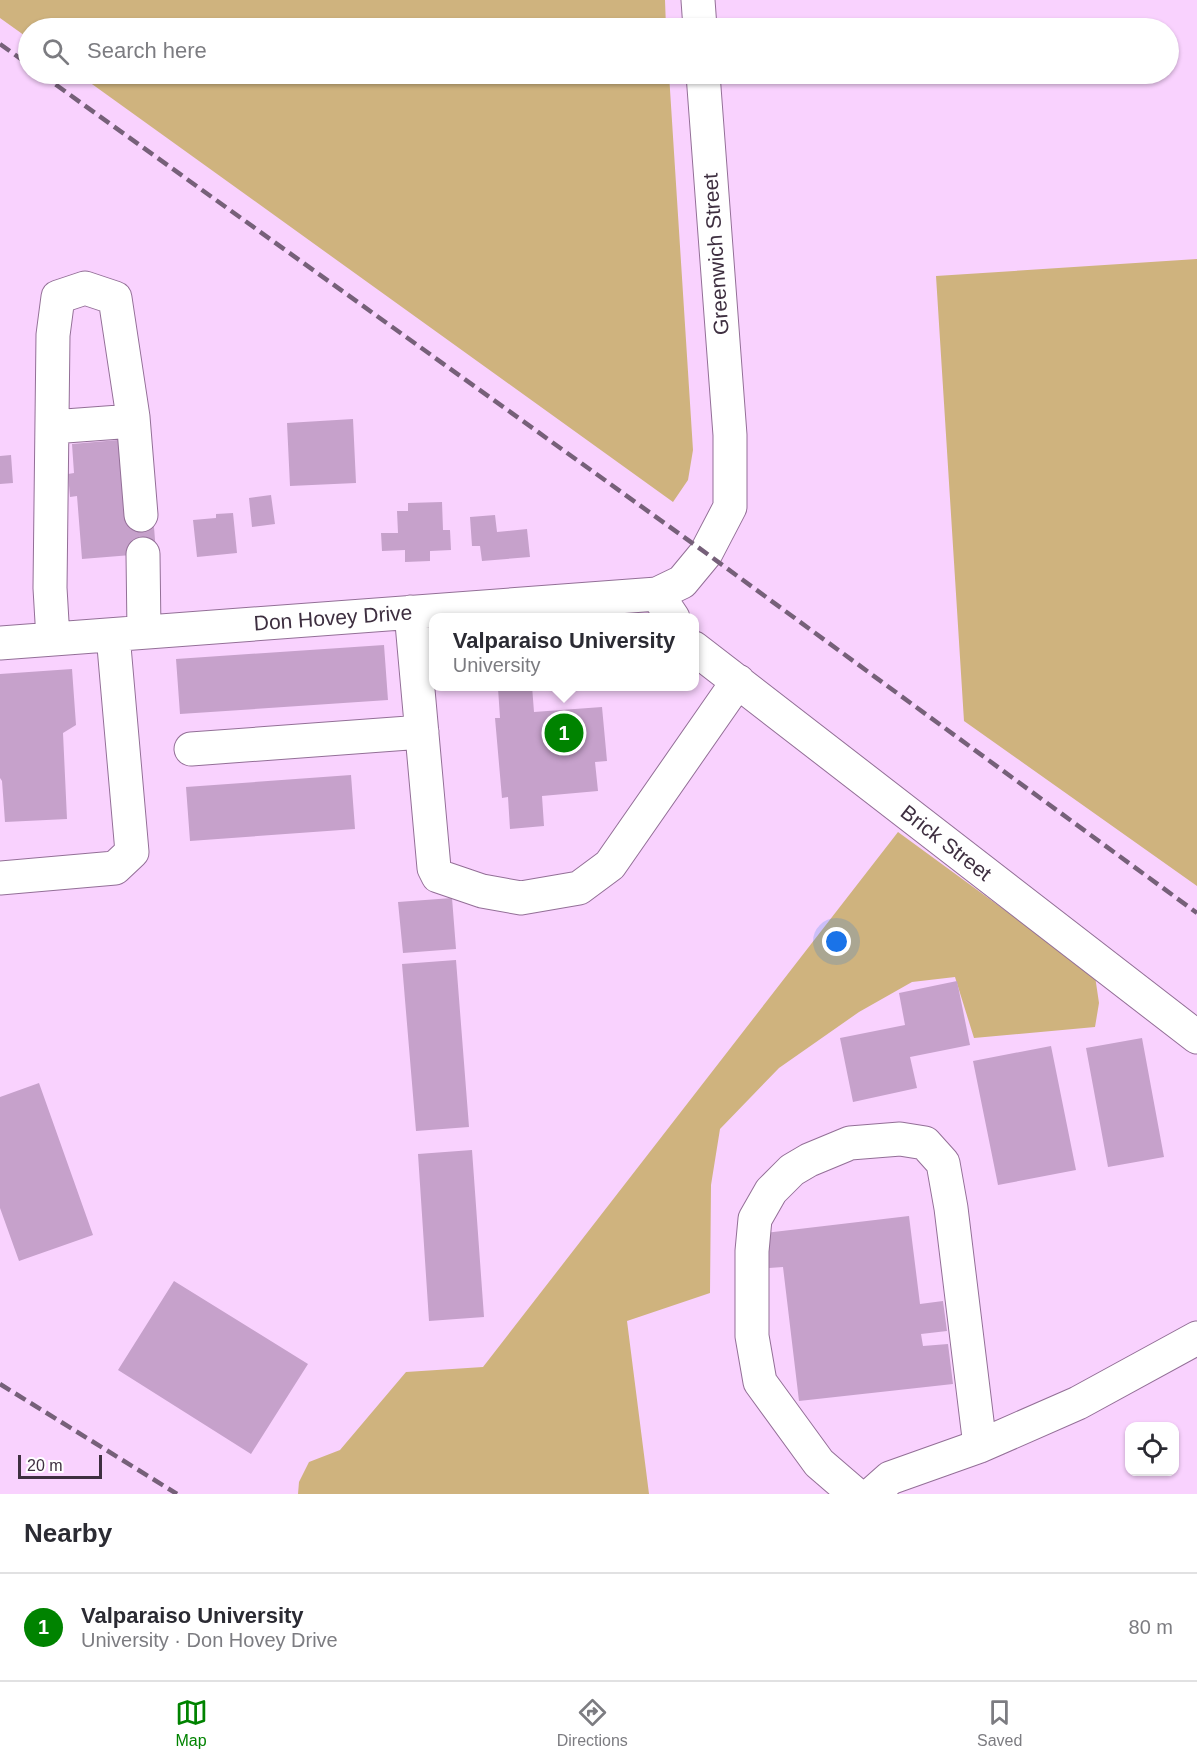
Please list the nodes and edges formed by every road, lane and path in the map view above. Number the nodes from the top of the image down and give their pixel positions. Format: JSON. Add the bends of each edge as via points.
{"nodes":[{"id":1,"x":698,"y":0,"type":"edge"},
{"id":2,"x":699,"y":18,"type":"edge"},
{"id":3,"x":704,"y":84,"type":"edge"},
{"id":4,"x":134,"y":421,"type":"junction"},
{"id":5,"x":52,"y":427,"type":"junction"},
{"id":6,"x":730,"y":435,"type":"joint"},
{"id":7,"x":141,"y":515,"type":"dead end"},
{"id":8,"x":143,"y":554,"type":"dead end"},
{"id":9,"x":665,"y":606,"type":"edge"},
{"id":10,"x":411,"y":612,"type":"junction"},
{"id":11,"x":129,"y":633,"type":"junction"},
{"id":12,"x":53,"y":639,"type":"junction"},
{"id":13,"x":0,"y":643,"type":"edge"},
{"id":14,"x":699,"y":652,"type":"edge"},
{"id":15,"x":738,"y":681,"type":"junction"},
{"id":16,"x":422,"y":732,"type":"junction"},
{"id":17,"x":191,"y":749,"type":"dead end"},
{"id":18,"x":0,"y":878,"type":"edge"},
{"id":19,"x":1197,"y":1037,"type":"edge"},
{"id":20,"x":1197,"y":1338,"type":"edge"},
{"id":21,"x":980,"y":1446,"type":"junction"},
{"id":22,"x":855,"y":1494,"type":"edge"},
{"id":23,"x":872,"y":1494,"type":"edge"}],
"edges":[{"from":1,"to":2,"type":"street"},
{"from":3,"to":6,"type":"street","name":"Greenwich Street"},
{"from":4,"to":5,"type":"street"},
{"from":4,"to":5,"type":"street","via":[[115,298],[85,288],[58,297],[53,334]]},
{"from":4,"to":7,"type":"street"},
{"from":5,"to":12,"type":"street"},
{"from":6,"to":9,"type":"street","name":"Don Hovey Drive","via":[[729,507],[706,553]]},
{"from":8,"to":11,"type":"street"},
{"from":9,"to":10,"type":"street","name":"Don Hovey Drive"},
{"from":10,"to":11,"type":"street","name":"Don Hovey Drive"},
{"from":10,"to":16,"type":"street"},
{"from":11,"to":12,"type":"street","name":"Don Hovey Drive"},
{"from":11,"to":18,"type":"street","via":[[132,852],[115,868]]},
{"from":12,"to":13,"type":"street","name":"Don Hovey Drive"},
{"from":14,"to":15,"type":"street","name":"Brick Street"},
{"from":15,"to":16,"type":"street","via":[[610,865],[579,888],[520,898],[482,891],[438,876],[434,868]]},
{"from":15,"to":19,"type":"street","name":"Brick Street"},
{"from":16,"to":17,"type":"street"},
{"from":20,"to":21,"type":"street","via":[[1078,1404]]},
{"from":21,"to":22,"type":"street","via":[[943,1162],[925,1143],[900,1139],[850,1143],[792,1170],[771,1191],[755,1219],[751,1296],[752,1336],[760,1382],[819,1463]]},
{"from":21,"to":23,"type":"street","via":[[890,1478]]}]}
